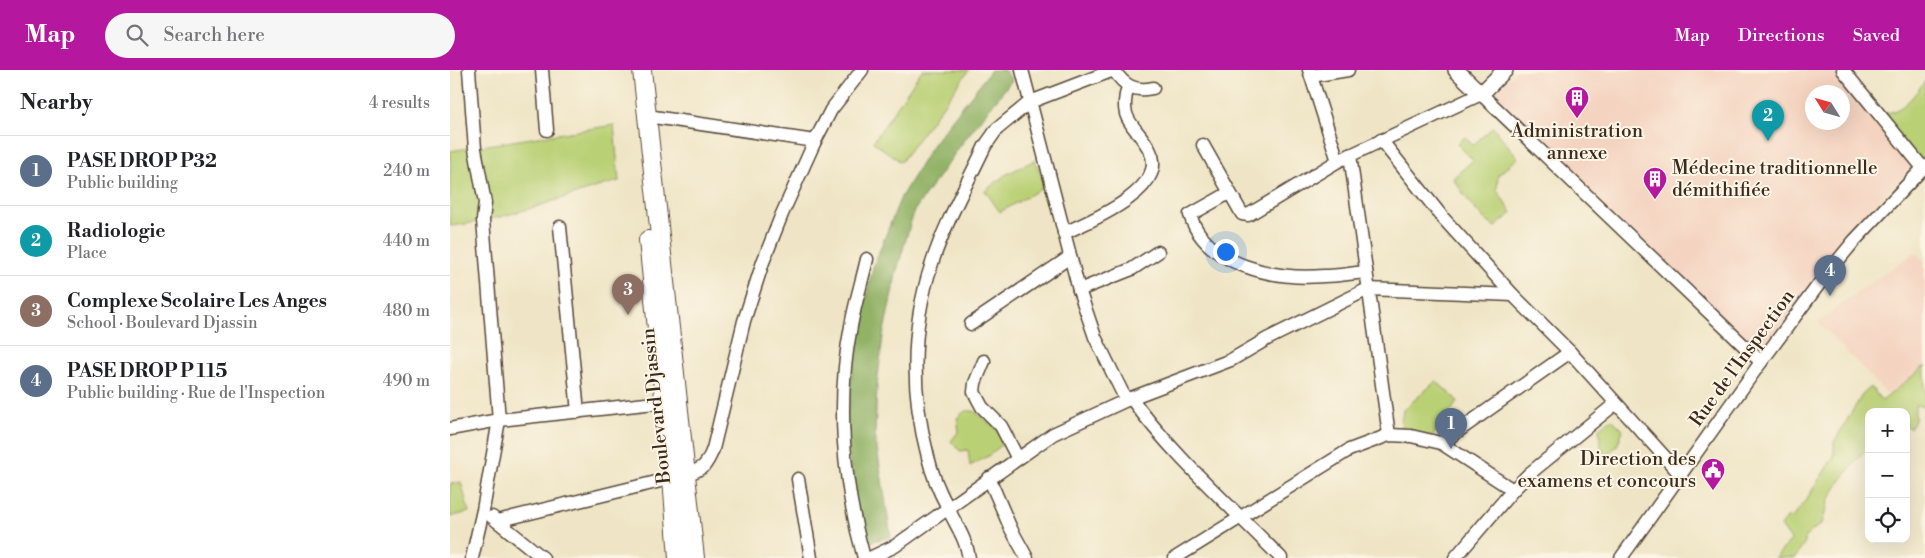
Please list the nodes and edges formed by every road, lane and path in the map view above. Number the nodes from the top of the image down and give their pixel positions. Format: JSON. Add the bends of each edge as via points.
{"nodes":[{"id":1,"x":469,"y":70,"type":"edge"},
{"id":2,"x":542,"y":70,"type":"edge"},
{"id":3,"x":630,"y":70,"type":"edge"},
{"id":4,"x":642,"y":70,"type":"edge"},
{"id":5,"x":862,"y":70,"type":"edge"},
{"id":6,"x":1022,"y":70,"type":"edge"},
{"id":7,"x":1114,"y":70,"type":"edge"},
{"id":8,"x":1348,"y":70,"type":"edge"},
{"id":9,"x":1456,"y":70,"type":"edge"},
{"id":10,"x":1505,"y":70,"type":"edge"},
{"id":11,"x":1843,"y":70,"type":"edge"},
{"id":12,"x":1310,"y":73,"type":"edge"},
{"id":13,"x":1128,"y":87,"type":"junction"},
{"id":14,"x":1153,"y":88,"type":"dead end"},
{"id":15,"x":1481,"y":94,"type":"junction"},
{"id":16,"x":1030,"y":102,"type":"junction"},
{"id":17,"x":647,"y":116,"type":"junction"},
{"id":18,"x":547,"y":130,"type":"dead end"},
{"id":19,"x":1381,"y":140,"type":"junction"},
{"id":20,"x":814,"y":141,"type":"junction"},
{"id":21,"x":1202,"y":145,"type":"dead end"},
{"id":22,"x":1344,"y":158,"type":"junction"},
{"id":23,"x":1924,"y":167,"type":"edge"},
{"id":24,"x":1229,"y":193,"type":"junction"},
{"id":25,"x":560,"y":228,"type":"dead end"},
{"id":26,"x":1064,"y":233,"type":"junction"},
{"id":27,"x":1158,"y":252,"type":"dead end"},
{"id":28,"x":1070,"y":257,"type":"junction"},
{"id":29,"x":867,"y":259,"type":"dead end"},
{"id":30,"x":1366,"y":272,"type":"junction"},
{"id":31,"x":1368,"y":289,"type":"junction"},
{"id":32,"x":1079,"y":290,"type":"junction"},
{"id":33,"x":1513,"y":295,"type":"junction"},
{"id":34,"x":971,"y":324,"type":"dead end"},
{"id":35,"x":1570,"y":352,"type":"junction"},
{"id":36,"x":984,"y":361,"type":"dead end"},
{"id":37,"x":1761,"y":362,"type":"junction"},
{"id":38,"x":1128,"y":399,"type":"junction"},
{"id":39,"x":664,"y":402,"type":"junction"},
{"id":40,"x":1615,"y":404,"type":"junction"},
{"id":41,"x":578,"y":412,"type":"junction"},
{"id":42,"x":499,"y":420,"type":"junction"},
{"id":43,"x":450,"y":429,"type":"edge"},
{"id":44,"x":1389,"y":435,"type":"junction"},
{"id":45,"x":1441,"y":443,"type":"junction"},
{"id":46,"x":1017,"y":458,"type":"junction"},
{"id":47,"x":1681,"y":475,"type":"junction"},
{"id":48,"x":679,"y":476,"type":"junction"},
{"id":49,"x":989,"y":478,"type":"junction"},
{"id":50,"x":798,"y":479,"type":"dead end"},
{"id":51,"x":1513,"y":490,"type":"junction"},
{"id":52,"x":947,"y":508,"type":"junction"},
{"id":53,"x":483,"y":510,"type":"junction"},
{"id":54,"x":1241,"y":516,"type":"junction"},
{"id":55,"x":512,"y":518,"type":"junction"},
{"id":56,"x":497,"y":521,"type":"junction"},
{"id":57,"x":508,"y":531,"type":"junction"},
{"id":58,"x":472,"y":558,"type":"edge"},
{"id":59,"x":542,"y":558,"type":"edge"},
{"id":60,"x":680,"y":558,"type":"edge"},
{"id":61,"x":811,"y":558,"type":"edge"},
{"id":62,"x":864,"y":558,"type":"edge"},
{"id":63,"x":870,"y":558,"type":"edge"},
{"id":64,"x":969,"y":558,"type":"edge"},
{"id":65,"x":1027,"y":558,"type":"edge"},
{"id":66,"x":1175,"y":558,"type":"edge"},
{"id":67,"x":1281,"y":558,"type":"edge"},
{"id":68,"x":1455,"y":558,"type":"edge"},
{"id":69,"x":1621,"y":558,"type":"edge"}],
"edges":[{"from":1,"to":42,"type":"street","via":[[475,149],[485,203],[483,220]]},
{"from":2,"to":18,"type":"street"},
{"from":3,"to":39,"type":"highway","name":"Boulevard Djassin"},
{"from":4,"to":17,"type":"highway","name":"Boulevard Djassin"},
{"from":5,"to":20,"type":"street"},
{"from":6,"to":16,"type":"street"},
{"from":7,"to":13,"type":"street"},
{"from":7,"to":16,"type":"street"},
{"from":8,"to":12,"type":"street"},
{"from":9,"to":15,"type":"main road"},
{"from":10,"to":15,"type":"main road"},
{"from":11,"to":23,"type":"street"},
{"from":12,"to":22,"type":"street"},
{"from":13,"to":14,"type":"street"},
{"from":13,"to":26,"type":"street","via":[[1124,99],[1126,112],[1132,127],[1150,150],[1153,166],[1140,189],[1129,199]]},
{"from":15,"to":19,"type":"street"},
{"from":15,"to":37,"type":"street"},
{"from":16,"to":26,"type":"street"},
{"from":16,"to":52,"type":"street","via":[[997,129],[984,146],[932,262],[918,315],[917,399],[928,458]]},
{"from":17,"to":20,"type":"street"},
{"from":17,"to":48,"type":"highway","name":"Boulevard Djassin"},
{"from":19,"to":22,"type":"street"},
{"from":19,"to":33,"type":"street","via":[[1442,218]]},
{"from":20,"to":48,"type":"street","via":[[754,286],[707,464],[701,470]]},
{"from":21,"to":24,"type":"street"},
{"from":22,"to":24,"type":"street","via":[[1248,215],[1242,214]]},
{"from":22,"to":30,"type":"street"},
{"from":23,"to":37,"type":"street","name":"Rue de l'Inspection","via":[[1842,255]]},
{"from":24,"to":30,"type":"street","via":[[1190,215],[1200,236],[1218,254],[1268,272],[1298,276]]},
{"from":25,"to":41,"type":"street"},
{"from":26,"to":28,"type":"street"},
{"from":27,"to":32,"type":"street","via":[[1132,269]]},
{"from":28,"to":32,"type":"street"},
{"from":28,"to":34,"type":"street"},
{"from":29,"to":62,"type":"street","via":[[851,325],[843,404],[849,487],[855,529]]},
{"from":30,"to":31,"type":"street"},
{"from":31,"to":33,"type":"street"},
{"from":31,"to":38,"type":"street","via":[[1231,360]]},
{"from":31,"to":44,"type":"street"},
{"from":32,"to":38,"type":"street","via":[[1094,337]]},
{"from":33,"to":35,"type":"street"},
{"from":35,"to":40,"type":"street"},
{"from":35,"to":45,"type":"street"},
{"from":36,"to":46,"type":"street","via":[[974,392],[982,407],[1001,426]]},
{"from":37,"to":47,"type":"street","name":"Rue de l'Inspection"},
{"from":38,"to":46,"type":"street","via":[[1053,434]]},
{"from":38,"to":54,"type":"street","via":[[1182,459]]},
{"from":39,"to":41,"type":"street"},
{"from":39,"to":48,"type":"highway","name":"Boulevard Djassin"},
{"from":40,"to":47,"type":"street"},
{"from":40,"to":51,"type":"street"},
{"from":41,"to":42,"type":"street"},
{"from":42,"to":43,"type":"street"},
{"from":42,"to":53,"type":"street"},
{"from":44,"to":45,"type":"street"},
{"from":44,"to":54,"type":"street","via":[[1349,450]]},
{"from":45,"to":51,"type":"street"},
{"from":46,"to":49,"type":"street"},
{"from":47,"to":69,"type":"street","name":"Rue de l'Inspection"},
{"from":48,"to":55,"type":"street"},
{"from":48,"to":60,"type":"highway","name":"Boulevard Djassin"},
{"from":49,"to":52,"type":"street"},
{"from":49,"to":65,"type":"street"},
{"from":50,"to":61,"type":"street"},
{"from":51,"to":68,"type":"street"},
{"from":52,"to":63,"type":"street","via":[[895,546]]},
{"from":52,"to":64,"type":"street","via":[[964,537]]},
{"from":53,"to":56,"type":"street"},
{"from":53,"to":58,"type":"street"},
{"from":54,"to":66,"type":"street"},
{"from":54,"to":67,"type":"street"},
{"from":55,"to":56,"type":"street"},
{"from":55,"to":57,"type":"street"},
{"from":56,"to":57,"type":"street"},
{"from":57,"to":59,"type":"street"}]}
